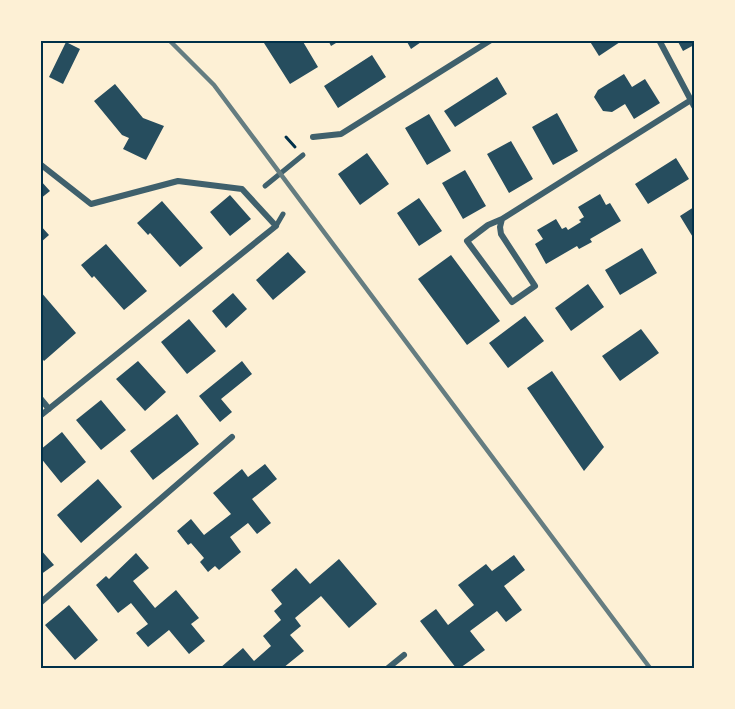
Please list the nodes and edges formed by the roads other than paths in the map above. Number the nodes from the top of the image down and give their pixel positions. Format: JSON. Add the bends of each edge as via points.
{"nodes":[{"id":1,"x":491,"y":40,"type":"edge"},
{"id":2,"x":659,"y":40,"type":"edge"},
{"id":3,"x":693,"y":103,"type":"edge"},
{"id":4,"x":313,"y":137,"type":"dead end"},
{"id":5,"x":303,"y":155,"type":"dead end"},
{"id":6,"x":40,"y":164,"type":"edge"},
{"id":7,"x":265,"y":186,"type":"dead end"},
{"id":8,"x":283,"y":214,"type":"dead end"},
{"id":9,"x":502,"y":219,"type":"junction"},
{"id":10,"x":276,"y":226,"type":"junction"},
{"id":11,"x":40,"y":398,"type":"edge"},
{"id":12,"x":49,"y":409,"type":"junction"},
{"id":13,"x":40,"y":416,"type":"edge"},
{"id":14,"x":232,"y":436,"type":"dead end"},
{"id":15,"x":40,"y":603,"type":"edge"},
{"id":16,"x":404,"y":656,"type":"dead end"},
{"id":17,"x":388,"y":669,"type":"edge"}],
"edges":[{"from":1,"to":4,"type":"street","via":[[341,134]]},
{"from":2,"to":3,"type":"street"},
{"from":3,"to":9,"type":"street"},
{"from":5,"to":7,"type":"street"},
{"from":6,"to":10,"type":"street","via":[[91,204],[178,181],[242,189]]},
{"from":8,"to":10,"type":"street"},
{"from":9,"to":9,"type":"street","via":[[501,234],[535,286],[512,302],[467,241]]},
{"from":10,"to":12,"type":"street"},
{"from":11,"to":12,"type":"street"},
{"from":12,"to":13,"type":"street"},
{"from":14,"to":15,"type":"street"},
{"from":16,"to":17,"type":"street"}]}
